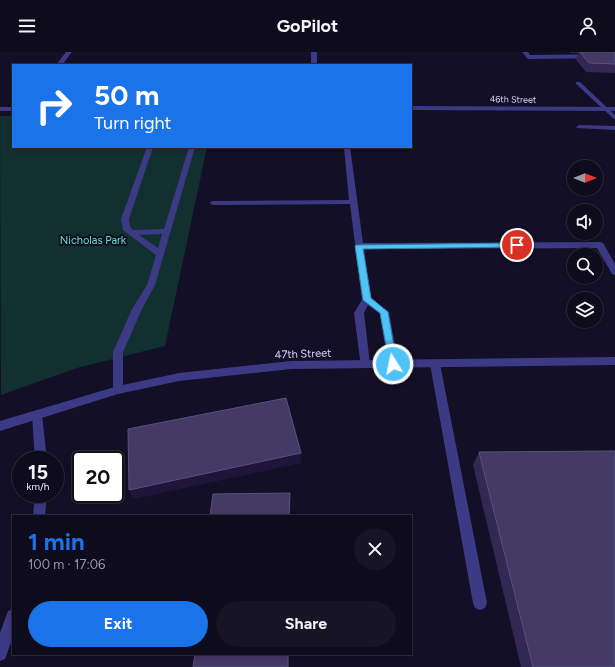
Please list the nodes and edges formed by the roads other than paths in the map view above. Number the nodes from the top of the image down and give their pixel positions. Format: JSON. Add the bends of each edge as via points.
{"nodes":[{"id":1,"x":69,"y":52,"type":"edge"},
{"id":2,"x":314,"y":52,"type":"edge"},
{"id":3,"x":524,"y":52,"type":"edge"},
{"id":4,"x":615,"y":56,"type":"edge"},
{"id":5,"x":60,"y":64,"type":"edge"},
{"id":6,"x":314,"y":64,"type":"edge"},
{"id":7,"x":578,"y":83,"type":"dead end"},
{"id":8,"x":412,"y":108,"type":"edge"},
{"id":9,"x":0,"y":109,"type":"edge"},
{"id":10,"x":12,"y":109,"type":"edge"},
{"id":11,"x":607,"y":109,"type":"junction"},
{"id":12,"x":615,"y":109,"type":"edge"},
{"id":13,"x":615,"y":118,"type":"edge"},
{"id":14,"x":579,"y":127,"type":"dead end"},
{"id":15,"x":615,"y":128,"type":"edge"},
{"id":16,"x":150,"y":148,"type":"edge"},
{"id":17,"x":192,"y":148,"type":"edge"},
{"id":18,"x":347,"y":148,"type":"edge"},
{"id":19,"x":353,"y":202,"type":"junction"},
{"id":20,"x":213,"y":203,"type":"dead end"},
{"id":21,"x":168,"y":230,"type":"junction"},
{"id":22,"x":131,"y":233,"type":"junction"},
{"id":23,"x":359,"y":246,"type":"junction"},
{"id":24,"x":160,"y":254,"type":"junction"},
{"id":25,"x":615,"y":272,"type":"edge"},
{"id":26,"x":367,"y":300,"type":"junction"},
{"id":27,"x":615,"y":361,"type":"edge"},
{"id":28,"x":365,"y":364,"type":"junction"},
{"id":29,"x":393,"y":364,"type":"junction"},
{"id":30,"x":435,"y":364,"type":"junction"},
{"id":31,"x":118,"y":390,"type":"junction"},
{"id":32,"x":37,"y":415,"type":"junction"},
{"id":33,"x":0,"y":426,"type":"edge"},
{"id":34,"x":40,"y":451,"type":"edge"},
{"id":35,"x":40,"y":503,"type":"edge"},
{"id":36,"x":39,"y":515,"type":"edge"},
{"id":37,"x":480,"y":603,"type":"dead end"},
{"id":38,"x":12,"y":619,"type":"edge"},
{"id":39,"x":0,"y":654,"type":"edge"}],
"edges":[{"from":1,"to":5,"type":"street"},
{"from":2,"to":6,"type":"street"},
{"from":3,"to":4,"type":"street","via":[[528,57]]},
{"from":7,"to":11,"type":"street"},
{"from":8,"to":11,"type":"street","name":"46th Street"},
{"from":9,"to":10,"type":"street"},
{"from":11,"to":12,"type":"street","name":"46th Street"},
{"from":11,"to":13,"type":"street"},
{"from":14,"to":15,"type":"street"},
{"from":16,"to":22,"type":"street","via":[[126,218],[126,228]]},
{"from":17,"to":21,"type":"street"},
{"from":18,"to":19,"type":"street"},
{"from":19,"to":20,"type":"street"},
{"from":19,"to":23,"type":"street"},
{"from":21,"to":22,"type":"street"},
{"from":21,"to":24,"type":"street"},
{"from":22,"to":24,"type":"street"},
{"from":23,"to":25,"type":"street","via":[[600,245]]},
{"from":23,"to":26,"type":"street"},
{"from":24,"to":31,"type":"street","via":[[151,286],[137,309],[118,352]]},
{"from":26,"to":28,"type":"street","via":[[360,313]]},
{"from":26,"to":29,"type":"street","via":[[384,312]]},
{"from":27,"to":30,"type":"street","name":"47th Street"},
{"from":28,"to":29,"type":"street","name":"47th Street"},
{"from":28,"to":31,"type":"street","name":"47th Street","via":[[291,365],[180,377]]},
{"from":29,"to":30,"type":"street","name":"47th Street"},
{"from":30,"to":37,"type":"street"},
{"from":31,"to":32,"type":"street","name":"47th Street"},
{"from":32,"to":33,"type":"street","name":"47th Street"},
{"from":32,"to":34,"type":"street"},
{"from":35,"to":36,"type":"street"},
{"from":38,"to":39,"type":"street"}]}
